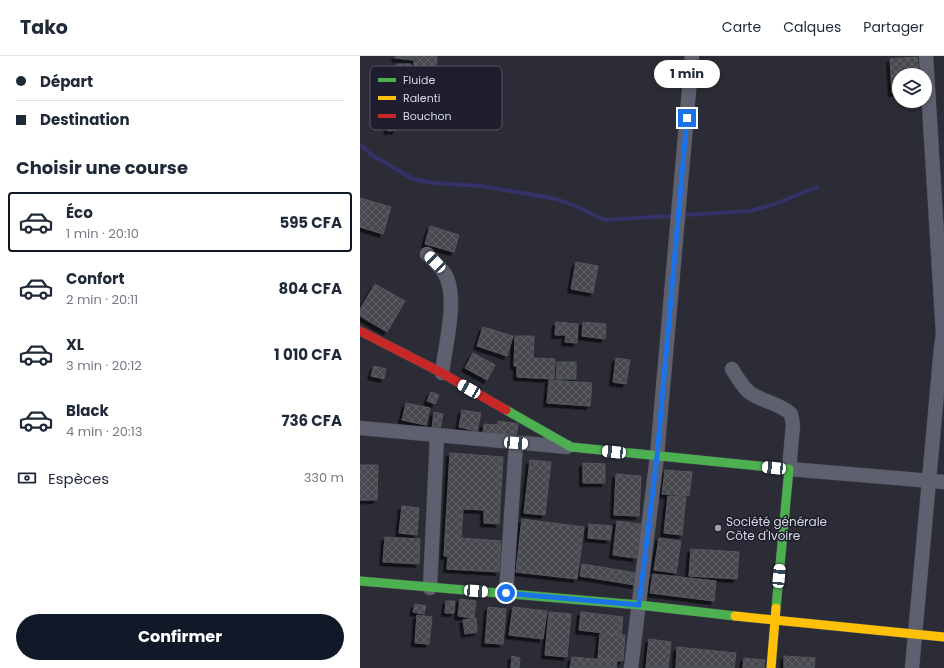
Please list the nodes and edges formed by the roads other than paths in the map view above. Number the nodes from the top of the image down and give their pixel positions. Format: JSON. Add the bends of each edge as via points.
{"nodes":[{"id":1,"x":692,"y":56,"type":"edge"},
{"id":2,"x":926,"y":56,"type":"edge"},
{"id":3,"x":427,"y":254,"type":"dead end"},
{"id":4,"x":360,"y":331,"type":"edge"},
{"id":5,"x":942,"y":348,"type":"edge"},
{"id":6,"x":732,"y":368,"type":"dead end"},
{"id":7,"x":442,"y":373,"type":"junction"},
{"id":8,"x":360,"y":428,"type":"edge"},
{"id":9,"x":437,"y":436,"type":"junction"},
{"id":10,"x":516,"y":443,"type":"junction"},
{"id":11,"x":571,"y":447,"type":"junction"},
{"id":12,"x":657,"y":456,"type":"junction"},
{"id":13,"x":789,"y":470,"type":"junction"},
{"id":14,"x":929,"y":481,"type":"junction"},
{"id":15,"x":944,"y":482,"type":"edge"},
{"id":16,"x":360,"y":581,"type":"edge"},
{"id":17,"x":430,"y":588,"type":"junction"},
{"id":18,"x":506,"y":593,"type":"junction"},
{"id":19,"x":639,"y":605,"type":"junction"},
{"id":20,"x":775,"y":622,"type":"junction"},
{"id":21,"x":915,"y":635,"type":"junction"},
{"id":22,"x":944,"y":637,"type":"edge"},
{"id":23,"x":632,"y":668,"type":"edge"},
{"id":24,"x":771,"y":668,"type":"edge"},
{"id":25,"x":912,"y":668,"type":"edge"}],
"edges":[{"from":1,"to":12,"type":"street"},
{"from":2,"to":5,"type":"street","via":[[944,334]]},
{"from":3,"to":7,"type":"street","via":[[447,278],[451,297]]},
{"from":4,"to":7,"type":"street"},
{"from":5,"to":14,"type":"street"},
{"from":6,"to":13,"type":"street","via":[[750,392],[791,414],[793,426]]},
{"from":7,"to":11,"type":"street"},
{"from":8,"to":9,"type":"street"},
{"from":9,"to":10,"type":"street"},
{"from":9,"to":17,"type":"street"},
{"from":10,"to":11,"type":"street"},
{"from":10,"to":18,"type":"street"},
{"from":11,"to":12,"type":"street"},
{"from":12,"to":13,"type":"street"},
{"from":12,"to":19,"type":"street"},
{"from":13,"to":14,"type":"street"},
{"from":13,"to":20,"type":"street"},
{"from":14,"to":15,"type":"street"},
{"from":14,"to":21,"type":"street"},
{"from":16,"to":17,"type":"street"},
{"from":17,"to":18,"type":"street"},
{"from":18,"to":19,"type":"street"},
{"from":19,"to":20,"type":"street"},
{"from":19,"to":23,"type":"street"},
{"from":20,"to":21,"type":"street"},
{"from":20,"to":24,"type":"street"},
{"from":21,"to":22,"type":"street"},
{"from":21,"to":25,"type":"street"}]}
